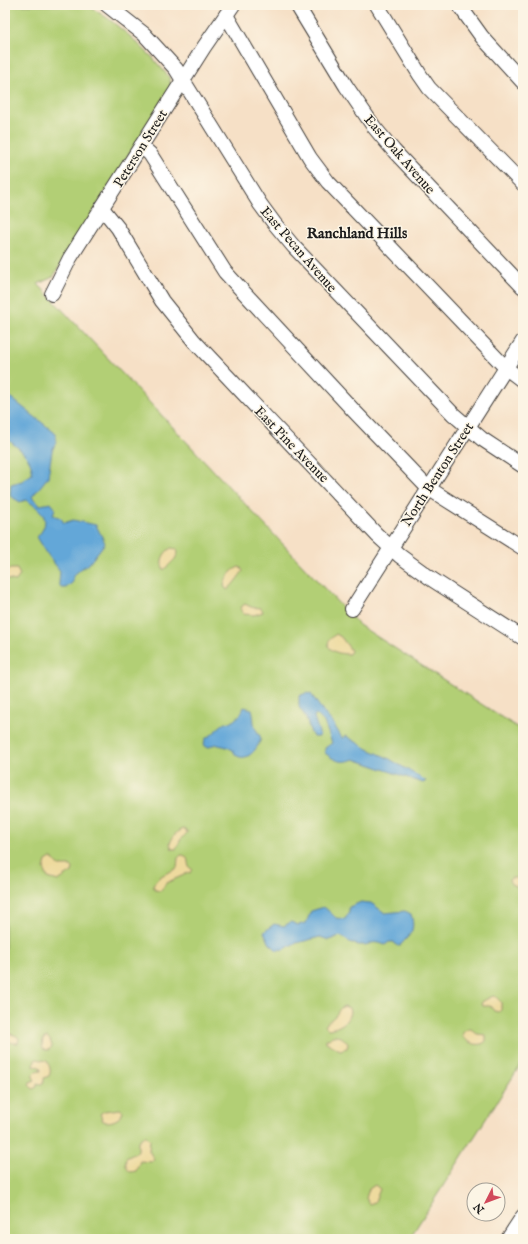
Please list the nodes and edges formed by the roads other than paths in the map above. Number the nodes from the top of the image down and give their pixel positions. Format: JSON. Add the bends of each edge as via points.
{"nodes":[{"id":1,"x":107,"y":5,"type":"edge"},
{"id":2,"x":297,"y":5,"type":"edge"},
{"id":3,"x":377,"y":5,"type":"edge"},
{"id":4,"x":459,"y":5,"type":"edge"},
{"id":5,"x":229,"y":10,"type":"edge"},
{"id":6,"x":182,"y":81,"type":"junction"},
{"id":7,"x":523,"y":82,"type":"edge"},
{"id":8,"x":141,"y":146,"type":"junction"},
{"id":9,"x":523,"y":184,"type":"edge"},
{"id":10,"x":102,"y":208,"type":"junction"},
{"id":11,"x":523,"y":287,"type":"edge"},
{"id":12,"x":52,"y":294,"type":"dead end"},
{"id":13,"x":523,"y":341,"type":"edge"},
{"id":14,"x":506,"y":368,"type":"junction"},
{"id":15,"x":523,"y":381,"type":"edge"},
{"id":16,"x":468,"y":427,"type":"junction"},
{"id":17,"x":523,"y":466,"type":"edge"},
{"id":18,"x":428,"y":488,"type":"junction"},
{"id":19,"x":391,"y":547,"type":"junction"},
{"id":20,"x":523,"y":548,"type":"edge"},
{"id":21,"x":352,"y":609,"type":"dead end"},
{"id":22,"x":523,"y":638,"type":"edge"},
{"id":23,"x":523,"y":1216,"type":"edge"},
{"id":24,"x":509,"y":1238,"type":"edge"}],
"edges":[{"from":1,"to":6,"type":"street","name":"East Pecan Avenue","via":[[144,34],[176,69]]},
{"from":2,"to":11,"type":"street","name":"East Oak Avenue","via":[[346,86],[394,152]]},
{"from":3,"to":9,"type":"street","via":[[429,88]]},
{"from":4,"to":7,"type":"street","via":[[482,37]]},
{"from":5,"to":6,"type":"street","name":"Peterson Street"},
{"from":5,"to":14,"type":"street","via":[[310,158],[328,182]]},
{"from":6,"to":8,"type":"street","name":"Peterson Street"},
{"from":6,"to":16,"type":"street","name":"East Pecan Avenue","via":[[274,223],[430,391]]},
{"from":8,"to":10,"type":"street","name":"Peterson Street"},
{"from":8,"to":18,"type":"street","via":[[150,154],[225,272]]},
{"from":10,"to":12,"type":"street","name":"Peterson Street","via":[[70,258]]},
{"from":10,"to":19,"type":"street","name":"East Pine Avenue","via":[[162,301],[194,340]]},
{"from":13,"to":14,"type":"street","name":"North Benton Street"},
{"from":14,"to":15,"type":"street"},
{"from":14,"to":16,"type":"street","name":"North Benton Street"},
{"from":16,"to":17,"type":"street","name":"East Pecan Avenue"},
{"from":16,"to":18,"type":"street","name":"North Benton Street"},
{"from":18,"to":19,"type":"street","name":"North Benton Street"},
{"from":18,"to":20,"type":"street"},
{"from":19,"to":21,"type":"street","name":"North Benton Street"},
{"from":19,"to":22,"type":"street","name":"East Pine Avenue","via":[[433,580]]},
{"from":23,"to":24,"type":"street"}]}
